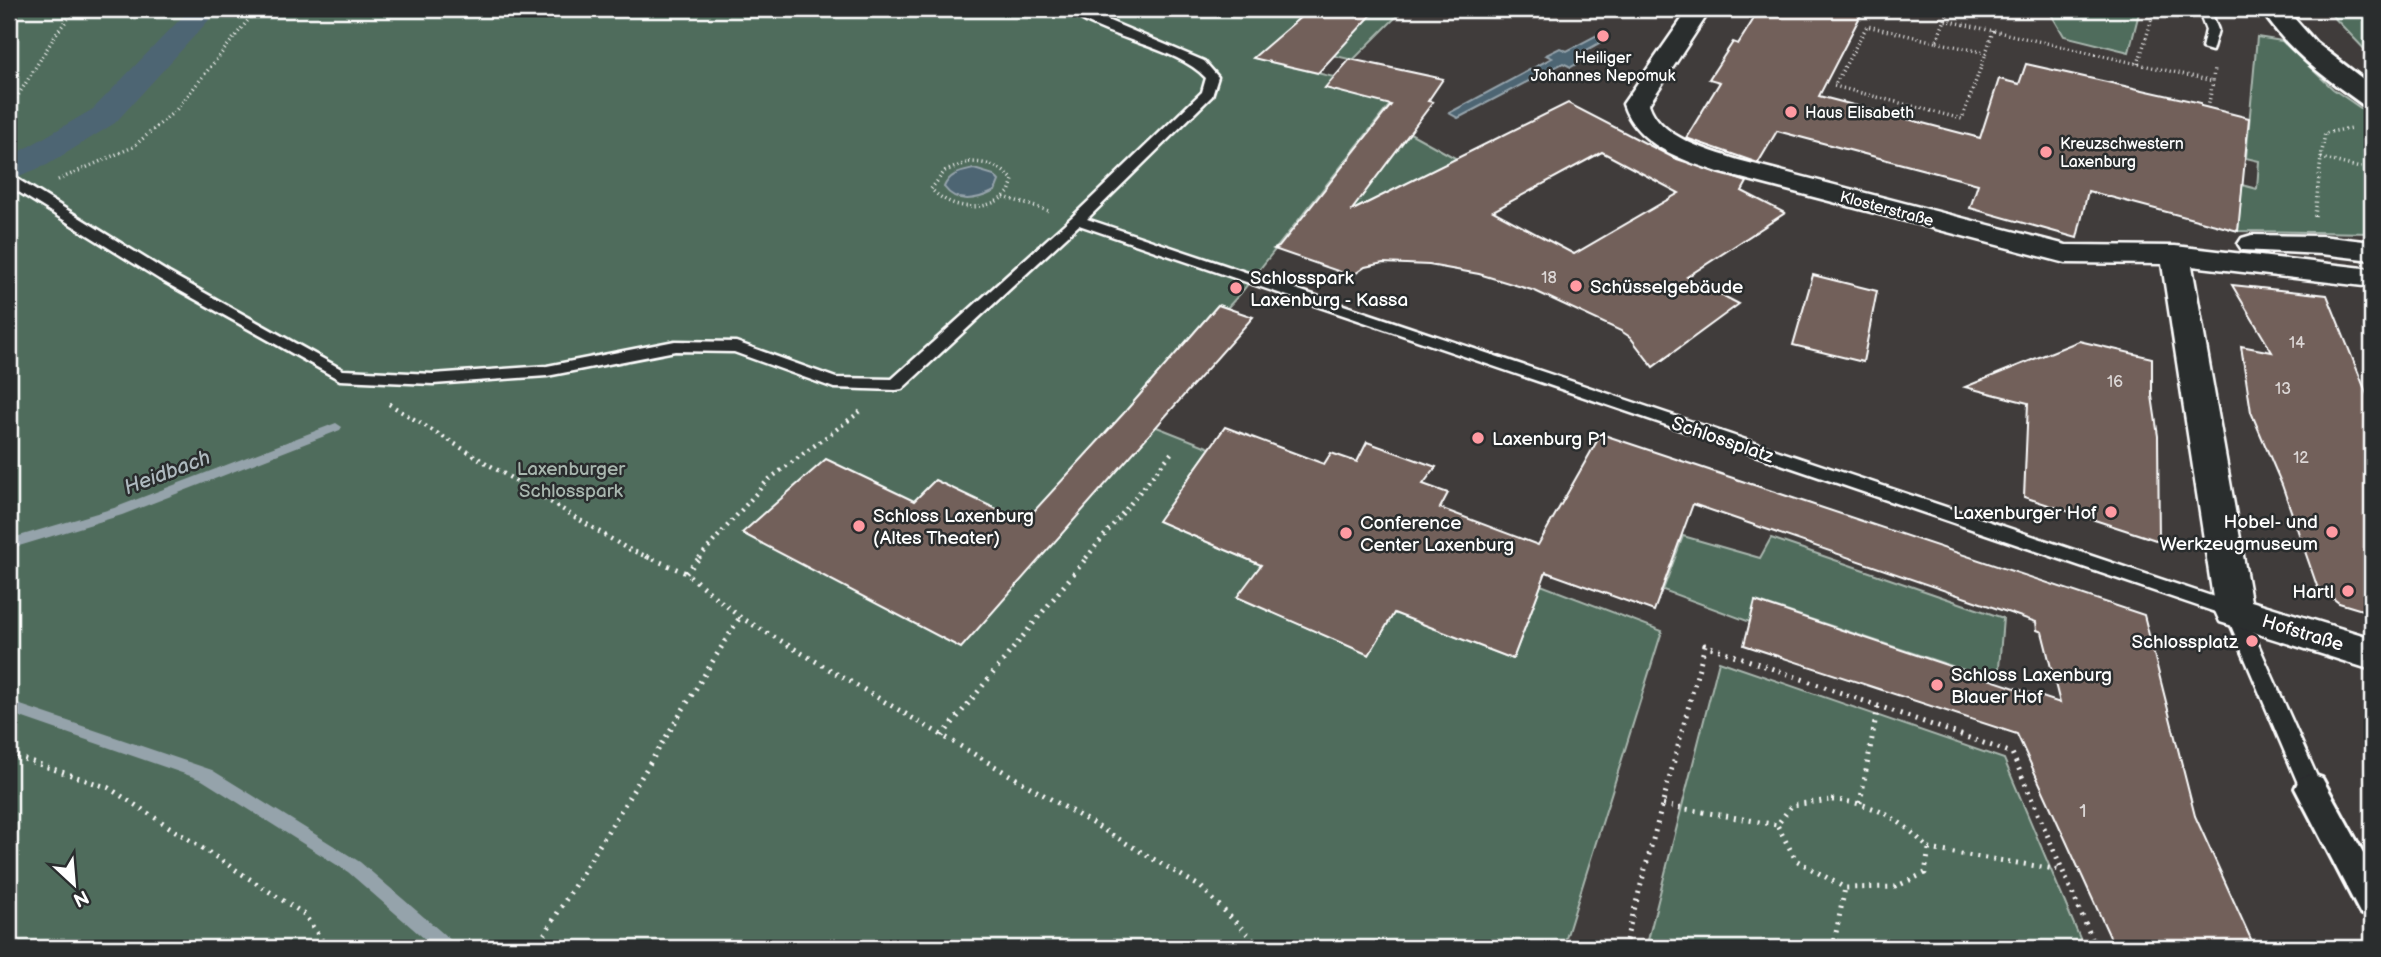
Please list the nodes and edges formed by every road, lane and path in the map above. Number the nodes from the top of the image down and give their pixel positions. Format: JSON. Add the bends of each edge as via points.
{"nodes":[{"id":1,"x":27,"y":9,"type":"edge"},
{"id":2,"x":76,"y":9,"type":"edge"},
{"id":3,"x":257,"y":9,"type":"edge"},
{"id":4,"x":1072,"y":9,"type":"edge"},
{"id":5,"x":1700,"y":9,"type":"edge"},
{"id":6,"x":1949,"y":9,"type":"edge"},
{"id":7,"x":2155,"y":9,"type":"edge"},
{"id":8,"x":2204,"y":9,"type":"edge"},
{"id":9,"x":2273,"y":9,"type":"edge"},
{"id":10,"x":9,"y":14,"type":"edge"},
{"id":11,"x":1945,"y":20,"type":"junction"},
{"id":12,"x":1993,"y":31,"type":"junction"},
{"id":13,"x":1936,"y":42,"type":"junction"},
{"id":14,"x":2208,"y":48,"type":"joint"},
{"id":15,"x":1986,"y":54,"type":"junction"},
{"id":16,"x":2138,"y":64,"type":"junction"},
{"id":17,"x":2213,"y":81,"type":"junction"},
{"id":18,"x":2372,"y":98,"type":"edge"},
{"id":19,"x":2208,"y":108,"type":"dead end"},
{"id":20,"x":9,"y":110,"type":"edge"},
{"id":21,"x":2351,"y":128,"type":"dead end"},
{"id":22,"x":2321,"y":158,"type":"junction"},
{"id":23,"x":2372,"y":171,"type":"edge"},
{"id":24,"x":10,"y":181,"type":"edge"},
{"id":25,"x":27,"y":191,"type":"junction"},
{"id":26,"x":1004,"y":197,"type":"junction"},
{"id":27,"x":1077,"y":220,"type":"junction"},
{"id":28,"x":2311,"y":245,"type":"junction"},
{"id":29,"x":2372,"y":251,"type":"edge"},
{"id":30,"x":2175,"y":255,"type":"junction"},
{"id":31,"x":2372,"y":278,"type":"edge"},
{"id":32,"x":340,"y":375,"type":"junction"},
{"id":33,"x":896,"y":385,"type":"junction"},
{"id":34,"x":1173,"y":451,"type":"dead end"},
{"id":35,"x":686,"y":573,"type":"junction"},
{"id":36,"x":2234,"y":611,"type":"junction"},
{"id":37,"x":740,"y":617,"type":"junction"},
{"id":38,"x":2372,"y":654,"type":"edge"},
{"id":39,"x":1878,"y":706,"type":"junction"},
{"id":40,"x":942,"y":736,"type":"junction"},
{"id":41,"x":9,"y":754,"type":"edge"},
{"id":42,"x":2311,"y":788,"type":"joint"},
{"id":43,"x":1860,"y":803,"type":"junction"},
{"id":44,"x":1663,"y":805,"type":"junction"},
{"id":45,"x":1777,"y":825,"type":"junction"},
{"id":46,"x":1929,"y":849,"type":"junction"},
{"id":47,"x":2062,"y":870,"type":"junction"},
{"id":48,"x":1845,"y":888,"type":"junction"},
{"id":49,"x":2372,"y":902,"type":"edge"},
{"id":50,"x":327,"y":948,"type":"edge"},
{"id":51,"x":536,"y":948,"type":"edge"},
{"id":52,"x":1261,"y":948,"type":"edge"},
{"id":53,"x":1623,"y":948,"type":"edge"},
{"id":54,"x":1833,"y":948,"type":"edge"},
{"id":55,"x":2096,"y":948,"type":"edge"}],
"edges":[{"from":1,"to":10,"type":"path"},
{"from":2,"to":20,"type":"path"},
{"from":3,"to":25,"type":"path","via":[[176,110],[133,146]]},
{"from":4,"to":27,"type":"lane","via":[[1200,64],[1212,77],[1208,93]]},
{"from":5,"to":30,"type":"street","name":"Klosterstraße","via":[[1636,104],[1637,115],[1647,127],[1692,153],[2066,254]]},
{"from":6,"to":11,"type":"path"},
{"from":7,"to":16,"type":"path"},
{"from":8,"to":14,"type":"lane","via":[[2212,30]]},
{"from":9,"to":18,"type":"main road","via":[[2320,62]]},
{"from":11,"to":12,"type":"path"},
{"from":11,"to":13,"type":"path"},
{"from":12,"to":15,"type":"path"},
{"from":12,"to":16,"type":"path"},
{"from":13,"to":15,"type":"path"},
{"from":13,"to":15,"type":"path","via":[[1867,26],[1834,86],[1962,119]]},
{"from":14,"to":17,"type":"path","via":[[2215,56]]},
{"from":16,"to":17,"type":"path"},
{"from":17,"to":19,"type":"path"},
{"from":21,"to":22,"type":"path","via":[[2325,134]]},
{"from":22,"to":23,"type":"path"},
{"from":22,"to":28,"type":"path"},
{"from":24,"to":25,"type":"lane"},
{"from":25,"to":32,"type":"lane","via":[[164,276]]},
{"from":26,"to":26,"type":"path","via":[[1013,180],[1007,170],[989,163],[950,167],[934,178],[931,190],[940,202],[960,208],[984,206]]},
{"from":26,"to":27,"type":"path"},
{"from":27,"to":33,"type":"lane"},
{"from":27,"to":36,"type":"lane","name":"Schlossplatz"},
{"from":28,"to":29,"type":"street"},
{"from":28,"to":30,"type":"street","via":[[2256,244]]},
{"from":30,"to":31,"type":"street"},
{"from":30,"to":36,"type":"street"},
{"from":32,"to":33,"type":"lane","via":[[433,379],[547,371],[675,346],[736,347],[834,383]]},
{"from":32,"to":35,"type":"path","via":[[626,548]]},
{"from":33,"to":35,"type":"path","via":[[768,480]]},
{"from":34,"to":40,"type":"path"},
{"from":35,"to":37,"type":"path"},
{"from":36,"to":38,"type":"street","name":"Hofstraße"},
{"from":36,"to":42,"type":"lane"},
{"from":37,"to":40,"type":"path"},
{"from":37,"to":51,"type":"path"},
{"from":39,"to":43,"type":"path"},
{"from":39,"to":44,"type":"path","via":[[1705,645]]},
{"from":39,"to":47,"type":"path","via":[[2012,753]]},
{"from":40,"to":52,"type":"path","via":[[1201,887]]},
{"from":41,"to":50,"type":"path","via":[[109,788],[304,914]]},
{"from":42,"to":49,"type":"street"},
{"from":43,"to":45,"type":"path","via":[[1820,798],[1792,805]]},
{"from":43,"to":46,"type":"path","via":[[1885,811],[1911,828]]},
{"from":44,"to":45,"type":"path"},
{"from":44,"to":53,"type":"path"},
{"from":45,"to":48,"type":"path","via":[[1796,860]]},
{"from":46,"to":47,"type":"path"},
{"from":46,"to":48,"type":"path","via":[[1925,873],[1895,887]]},
{"from":47,"to":55,"type":"path"},
{"from":48,"to":54,"type":"path"}]}
